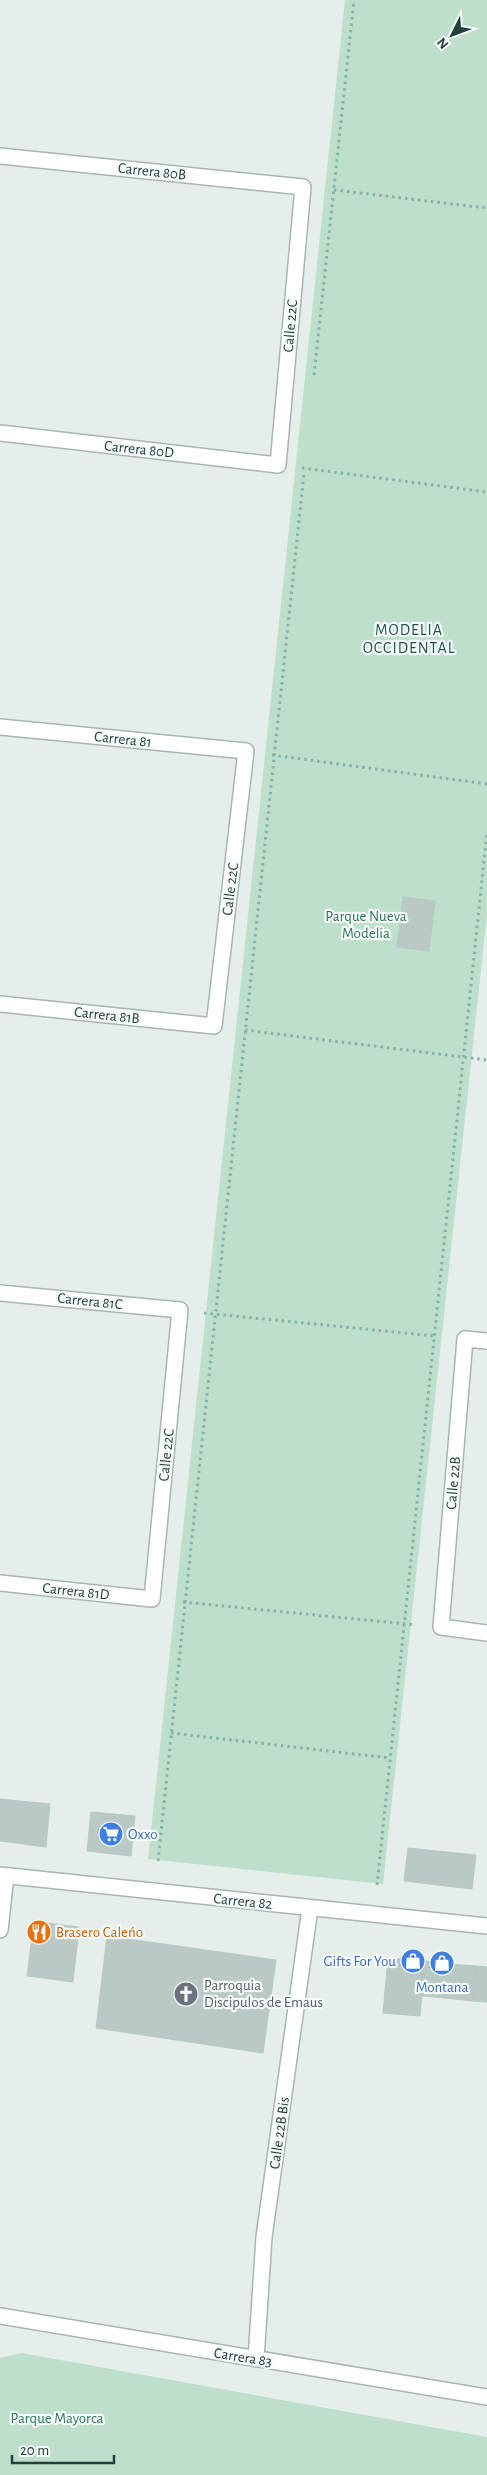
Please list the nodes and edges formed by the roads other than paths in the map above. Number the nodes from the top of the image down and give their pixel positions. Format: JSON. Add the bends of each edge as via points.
{"nodes":[{"id":1,"x":0,"y":156,"type":"edge"},
{"id":2,"x":303,"y":187,"type":"joint"},
{"id":3,"x":0,"y":433,"type":"edge"},
{"id":4,"x":278,"y":465,"type":"joint"},
{"id":5,"x":0,"y":727,"type":"edge"},
{"id":6,"x":246,"y":752,"type":"joint"},
{"id":7,"x":0,"y":1004,"type":"edge"},
{"id":8,"x":214,"y":1026,"type":"joint"},
{"id":9,"x":0,"y":1293,"type":"edge"},
{"id":10,"x":180,"y":1310,"type":"joint"},
{"id":11,"x":487,"y":1342,"type":"edge"},
{"id":12,"x":0,"y":1583,"type":"edge"},
{"id":13,"x":152,"y":1599,"type":"joint"},
{"id":14,"x":487,"y":1633,"type":"edge"},
{"id":15,"x":3,"y":1876,"type":"edge"},
{"id":16,"x":310,"y":1908,"type":"junction"},
{"id":17,"x":487,"y":1926,"type":"edge"},
{"id":18,"x":0,"y":1930,"type":"edge"},
{"id":19,"x":0,"y":2316,"type":"edge"},
{"id":20,"x":256,"y":2359,"type":"junction"},
{"id":21,"x":487,"y":2397,"type":"edge"}],
"edges":[{"from":1,"to":2,"type":"street","name":"Carrera 80B"},
{"from":2,"to":4,"type":"street","name":"Calle 22C"},
{"from":3,"to":4,"type":"street","name":"Carrera 80D"},
{"from":5,"to":6,"type":"street","name":"Carrera 81"},
{"from":6,"to":8,"type":"street","name":"Calle 22C"},
{"from":7,"to":8,"type":"street","name":"Carrera 81B"},
{"from":9,"to":10,"type":"street","name":"Carrera 81C"},
{"from":10,"to":13,"type":"street","name":"Calle 22C"},
{"from":11,"to":14,"type":"street","name":"Calle 22B","via":[[465,1339],[441,1627]]},
{"from":12,"to":13,"type":"street","name":"Carrera 81D"},
{"from":15,"to":16,"type":"street","name":"Carrera 82"},
{"from":15,"to":18,"type":"street"},
{"from":16,"to":17,"type":"street","name":"Carrera 82"},
{"from":16,"to":20,"type":"street","name":"Calle 22B Bis","via":[[264,2237]]},
{"from":19,"to":20,"type":"street","name":"Carrera 83"},
{"from":20,"to":21,"type":"street","name":"Carrera 83"}]}
